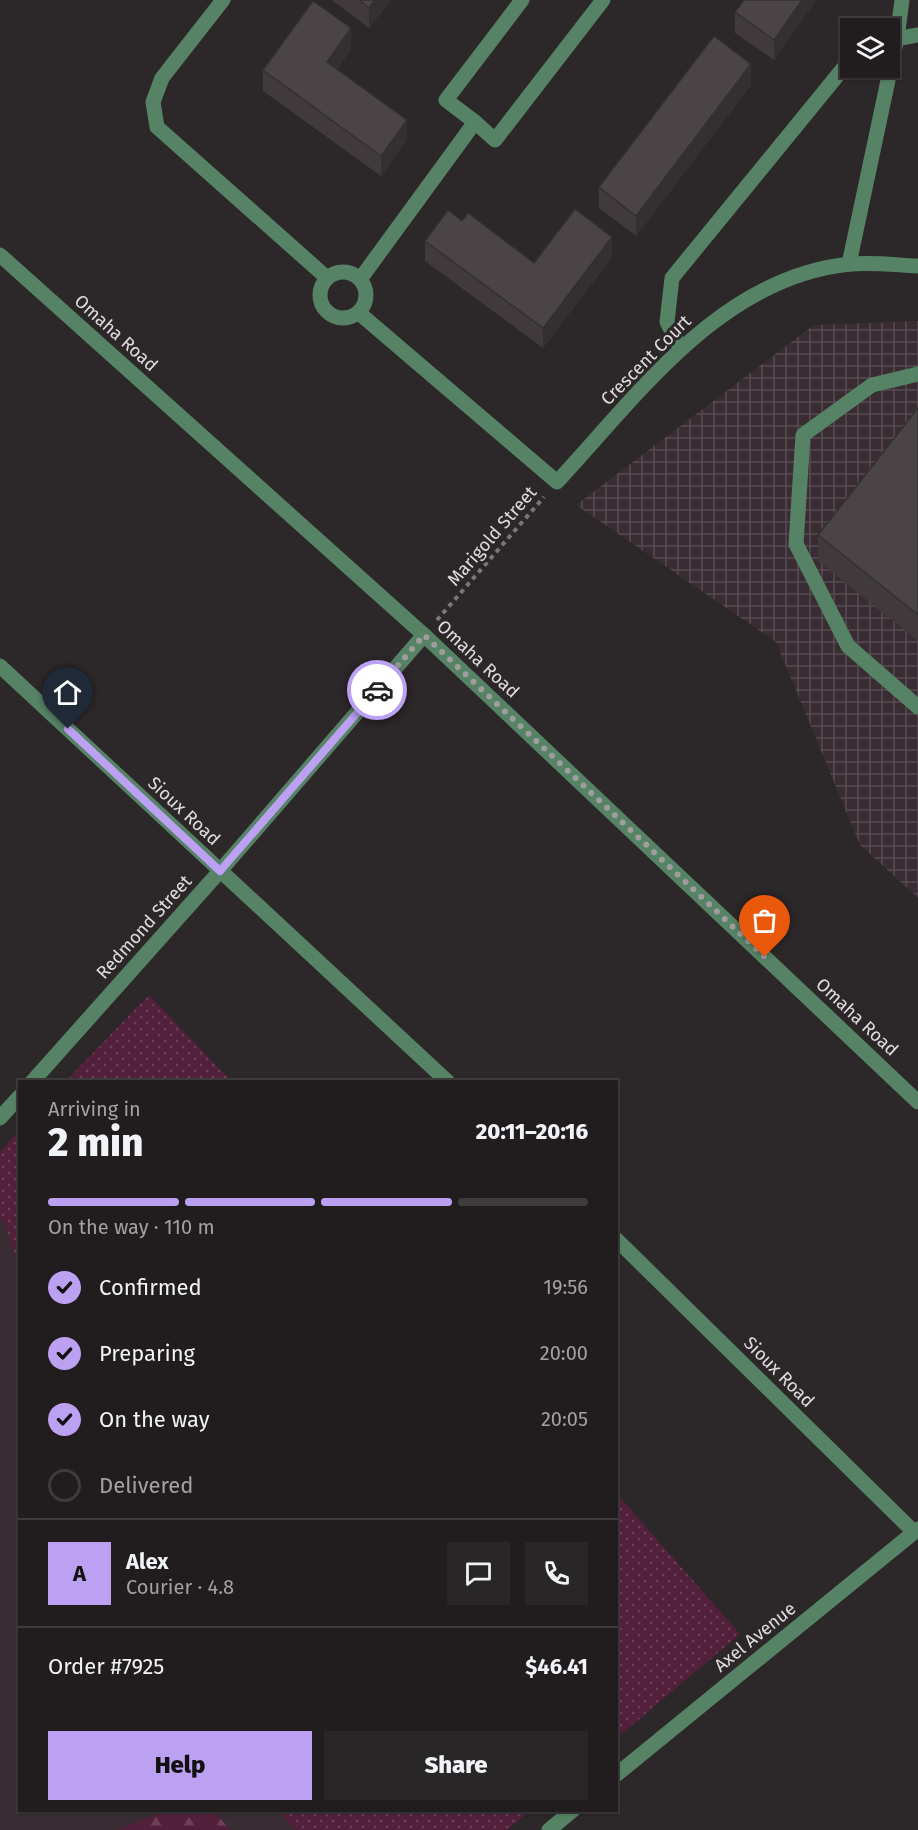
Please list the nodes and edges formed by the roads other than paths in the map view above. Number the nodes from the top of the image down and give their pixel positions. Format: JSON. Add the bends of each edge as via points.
{"nodes":[{"id":1,"x":223,"y":0,"type":"edge"},
{"id":2,"x":522,"y":0,"type":"edge"},
{"id":3,"x":603,"y":0,"type":"edge"},
{"id":4,"x":902,"y":0,"type":"edge"},
{"id":5,"x":898,"y":18,"type":"edge"},
{"id":6,"x":918,"y":35,"type":"edge"},
{"id":7,"x":900,"y":38,"type":"edge"},
{"id":8,"x":840,"y":72,"type":"edge"},
{"id":9,"x":885,"y":78,"type":"edge"},
{"id":10,"x":475,"y":122,"type":"junction"},
{"id":11,"x":0,"y":255,"type":"edge"},
{"id":12,"x":849,"y":264,"type":"junction"},
{"id":13,"x":918,"y":266,"type":"edge"},
{"id":14,"x":326,"y":277,"type":"junction"},
{"id":15,"x":361,"y":278,"type":"junction"},
{"id":16,"x":359,"y":313,"type":"junction"},
{"id":17,"x":681,"y":349,"type":"junction"},
{"id":18,"x":918,"y":374,"type":"edge"},
{"id":19,"x":424,"y":635,"type":"junction"},
{"id":20,"x":0,"y":666,"type":"edge"},
{"id":21,"x":918,"y":707,"type":"edge"},
{"id":22,"x":220,"y":871,"type":"junction"},
{"id":23,"x":34,"y":1080,"type":"edge"},
{"id":24,"x":446,"y":1080,"type":"edge"},
{"id":25,"x":18,"y":1098,"type":"edge"},
{"id":26,"x":918,"y":1102,"type":"edge"},
{"id":27,"x":0,"y":1118,"type":"edge"},
{"id":28,"x":618,"y":1241,"type":"edge"},
{"id":29,"x":916,"y":1530,"type":"edge"},
{"id":30,"x":618,"y":1773,"type":"edge"},
{"id":31,"x":571,"y":1812,"type":"edge"},
{"id":32,"x":549,"y":1830,"type":"edge"}],
"edges":[{"from":1,"to":14,"type":"street","via":[[162,78],[153,102],[157,127]]},
{"from":2,"to":10,"type":"street","via":[[446,100]]},
{"from":3,"to":10,"type":"street","via":[[495,140]]},
{"from":4,"to":5,"type":"street"},
{"from":6,"to":7,"type":"street"},
{"from":8,"to":17,"type":"street","via":[[672,278],[667,322]]},
{"from":9,"to":12,"type":"street"},
{"from":10,"to":15,"type":"street"},
{"from":11,"to":19,"type":"street","name":"Omaha Road"},
{"from":12,"to":13,"type":"street","name":"Crescent Court"},
{"from":12,"to":17,"type":"street","name":"Crescent Court","via":[[788,278],[726,310]]},
{"from":14,"to":15,"type":"street","via":[[344,270]]},
{"from":14,"to":16,"type":"street","via":[[319,294],[325,311],[342,319]]},
{"from":15,"to":16,"type":"street","via":[[367,296]]},
{"from":16,"to":17,"type":"street","name":"Crescent Court","via":[[557,482]]},
{"from":18,"to":21,"type":"street","via":[[872,384],[803,435],[796,544],[848,646]]},
{"from":19,"to":22,"type":"street","name":"Redmond Street"},
{"from":19,"to":26,"type":"street","name":"Omaha Road"},
{"from":20,"to":22,"type":"street","name":"Sioux Road"},
{"from":22,"to":23,"type":"street","name":"Redmond Street"},
{"from":22,"to":24,"type":"street","name":"Sioux Road"},
{"from":25,"to":27,"type":"street"},
{"from":28,"to":29,"type":"street","name":"Sioux Road"},
{"from":29,"to":30,"type":"street","name":"Axel Avenue"},
{"from":31,"to":32,"type":"street"}]}
